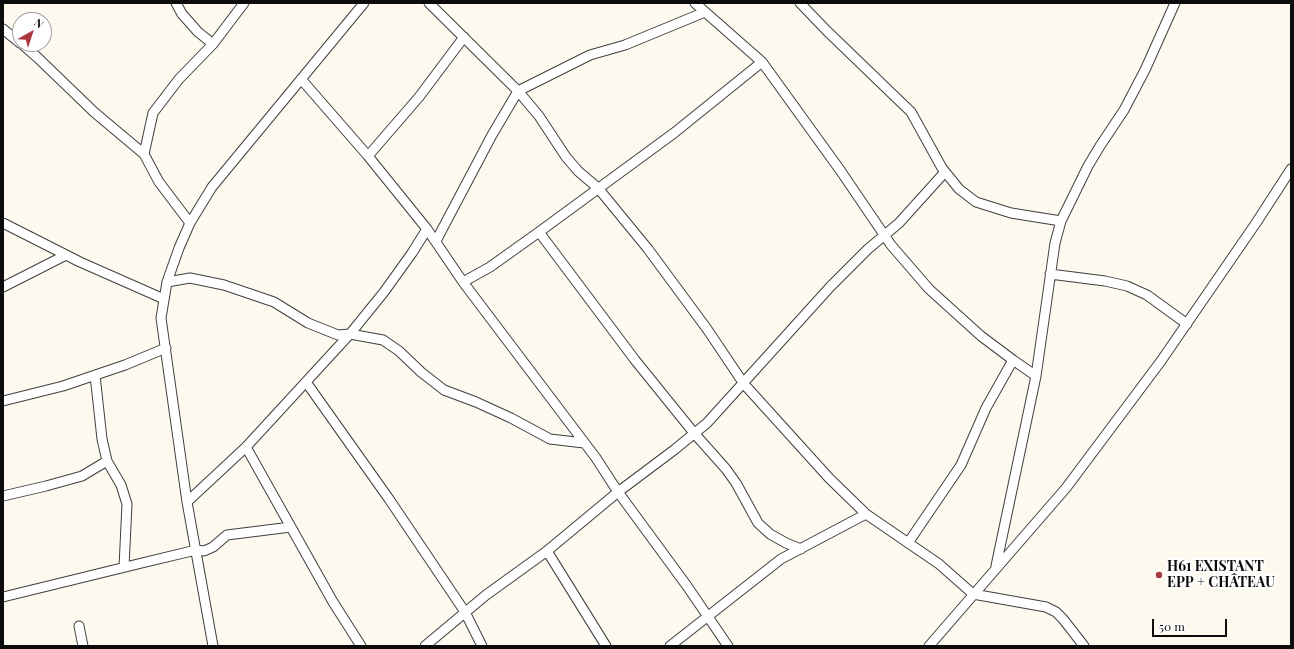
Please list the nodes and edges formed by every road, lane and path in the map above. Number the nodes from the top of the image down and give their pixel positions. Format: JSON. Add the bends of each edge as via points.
{"nodes":[{"id":1,"x":176,"y":3,"type":"edge"},
{"id":2,"x":244,"y":3,"type":"edge"},
{"id":3,"x":364,"y":3,"type":"edge"},
{"id":4,"x":429,"y":3,"type":"edge"},
{"id":5,"x":695,"y":3,"type":"edge"},
{"id":6,"x":800,"y":3,"type":"edge"},
{"id":7,"x":1175,"y":3,"type":"edge"},
{"id":8,"x":706,"y":12,"type":"junction"},
{"id":9,"x":3,"y":29,"type":"edge"},
{"id":10,"x":12,"y":36,"type":"edge"},
{"id":11,"x":464,"y":37,"type":"junction"},
{"id":12,"x":213,"y":44,"type":"junction"},
{"id":13,"x":31,"y":52,"type":"edge"},
{"id":14,"x":762,"y":62,"type":"junction"},
{"id":15,"x":301,"y":79,"type":"junction"},
{"id":16,"x":518,"y":91,"type":"junction"},
{"id":17,"x":144,"y":154,"type":"junction"},
{"id":18,"x":368,"y":156,"type":"junction"},
{"id":19,"x":1291,"y":169,"type":"edge"},
{"id":20,"x":945,"y":172,"type":"junction"},
{"id":21,"x":598,"y":188,"type":"junction"},
{"id":22,"x":1061,"y":221,"type":"junction"},
{"id":23,"x":3,"y":223,"type":"edge"},
{"id":24,"x":190,"y":223,"type":"junction"},
{"id":25,"x":427,"y":229,"type":"junction"},
{"id":26,"x":539,"y":232,"type":"junction"},
{"id":27,"x":884,"y":236,"type":"junction"},
{"id":28,"x":436,"y":241,"type":"junction"},
{"id":29,"x":66,"y":255,"type":"junction"},
{"id":30,"x":1050,"y":274,"type":"junction"},
{"id":31,"x":167,"y":282,"type":"junction"},
{"id":32,"x":463,"y":282,"type":"junction"},
{"id":33,"x":3,"y":287,"type":"edge"},
{"id":34,"x":164,"y":300,"type":"junction"},
{"id":35,"x":1187,"y":324,"type":"junction"},
{"id":36,"x":350,"y":334,"type":"junction"},
{"id":37,"x":166,"y":348,"type":"junction"},
{"id":38,"x":1013,"y":360,"type":"junction"},
{"id":39,"x":95,"y":375,"type":"junction"},
{"id":40,"x":1036,"y":376,"type":"junction"},
{"id":41,"x":306,"y":382,"type":"junction"},
{"id":42,"x":744,"y":384,"type":"junction"},
{"id":43,"x":3,"y":401,"type":"edge"},
{"id":44,"x":694,"y":433,"type":"junction"},
{"id":45,"x":584,"y":443,"type":"junction"},
{"id":46,"x":246,"y":447,"type":"junction"},
{"id":47,"x":107,"y":461,"type":"junction"},
{"id":48,"x":618,"y":492,"type":"junction"},
{"id":49,"x":3,"y":496,"type":"edge"},
{"id":50,"x":187,"y":502,"type":"junction"},
{"id":51,"x":866,"y":514,"type":"junction"},
{"id":52,"x":291,"y":527,"type":"junction"},
{"id":53,"x":908,"y":543,"type":"junction"},
{"id":54,"x":801,"y":549,"type":"junction"},
{"id":55,"x":196,"y":550,"type":"junction"},
{"id":56,"x":547,"y":551,"type":"junction"},
{"id":57,"x":124,"y":567,"type":"junction"},
{"id":58,"x":996,"y":568,"type":"junction"},
{"id":59,"x":973,"y":594,"type":"junction"},
{"id":60,"x":3,"y":597,"type":"edge"},
{"id":61,"x":465,"y":612,"type":"junction"},
{"id":62,"x":707,"y":616,"type":"junction"},
{"id":63,"x":79,"y":626,"type":"dead end"},
{"id":64,"x":933,"y":645,"type":"edge"},
{"id":65,"x":83,"y":646,"type":"edge"},
{"id":66,"x":212,"y":646,"type":"edge"},
{"id":67,"x":360,"y":646,"type":"edge"},
{"id":68,"x":425,"y":646,"type":"edge"},
{"id":69,"x":482,"y":646,"type":"edge"},
{"id":70,"x":606,"y":646,"type":"edge"},
{"id":71,"x":670,"y":646,"type":"edge"},
{"id":72,"x":728,"y":646,"type":"edge"},
{"id":73,"x":1084,"y":646,"type":"edge"}],
"edges":[{"from":1,"to":12,"type":"street","via":[[198,32]]},
{"from":2,"to":12,"type":"street"},
{"from":3,"to":15,"type":"street"},
{"from":4,"to":11,"type":"street"},
{"from":5,"to":8,"type":"street"},
{"from":6,"to":20,"type":"street","via":[[911,112]]},
{"from":7,"to":22,"type":"street","via":[[1145,70],[1124,110],[1088,166]]},
{"from":8,"to":14,"type":"street"},
{"from":8,"to":16,"type":"street","via":[[625,45],[590,55]]},
{"from":9,"to":10,"type":"street"},
{"from":11,"to":16,"type":"street"},
{"from":11,"to":18,"type":"street","via":[[419,97]]},
{"from":12,"to":17,"type":"street","via":[[179,80],[153,113]]},
{"from":13,"to":17,"type":"street","via":[[94,112]]},
{"from":14,"to":21,"type":"street","via":[[674,133]]},
{"from":14,"to":27,"type":"street"},
{"from":15,"to":18,"type":"street"},
{"from":15,"to":24,"type":"street","via":[[212,187]]},
{"from":16,"to":21,"type":"street","via":[[578,172]]},
{"from":16,"to":28,"type":"street"},
{"from":17,"to":24,"type":"street","via":[[159,182]]},
{"from":18,"to":25,"type":"street"},
{"from":19,"to":35,"type":"street"},
{"from":20,"to":22,"type":"street","via":[[959,189],[976,202],[1011,213]]},
{"from":20,"to":27,"type":"street"},
{"from":21,"to":26,"type":"street"},
{"from":21,"to":42,"type":"street","via":[[648,249]]},
{"from":22,"to":30,"type":"street","via":[[1054,244]]},
{"from":23,"to":29,"type":"street"},
{"from":24,"to":31,"type":"street","via":[[178,248]]},
{"from":25,"to":28,"type":"street"},
{"from":25,"to":36,"type":"street","via":[[384,292]]},
{"from":26,"to":32,"type":"street","via":[[490,267]]},
{"from":26,"to":44,"type":"street","via":[[635,360]]},
{"from":27,"to":38,"type":"street","via":[[929,288],[981,336]]},
{"from":27,"to":42,"type":"street","via":[[830,287]]},
{"from":28,"to":32,"type":"street"},
{"from":29,"to":33,"type":"street"},
{"from":29,"to":34,"type":"street"},
{"from":30,"to":35,"type":"street","via":[[1127,286],[1147,295]]},
{"from":30,"to":40,"type":"street"},
{"from":31,"to":34,"type":"street"},
{"from":31,"to":36,"type":"street","via":[[190,278],[224,285],[274,302],[308,323],[338,334]]},
{"from":32,"to":45,"type":"street"},
{"from":34,"to":37,"type":"street","via":[[161,318]]},
{"from":35,"to":58,"type":"street","via":[[1066,488]]},
{"from":36,"to":41,"type":"street"},
{"from":36,"to":45,"type":"street","via":[[383,340],[400,351],[444,390],[490,408],[550,439]]},
{"from":37,"to":39,"type":"street"},
{"from":37,"to":50,"type":"street"},
{"from":38,"to":40,"type":"street"},
{"from":38,"to":53,"type":"street","via":[[986,408],[962,465]]},
{"from":39,"to":43,"type":"street"},
{"from":39,"to":47,"type":"street"},
{"from":40,"to":58,"type":"street"},
{"from":41,"to":46,"type":"street"},
{"from":41,"to":61,"type":"street"},
{"from":42,"to":44,"type":"street"},
{"from":42,"to":51,"type":"street","via":[[829,478]]},
{"from":44,"to":48,"type":"street"},
{"from":44,"to":54,"type":"street","via":[[736,483],[758,523],[786,544]]},
{"from":45,"to":48,"type":"street"},
{"from":46,"to":50,"type":"street"},
{"from":46,"to":52,"type":"street"},
{"from":47,"to":49,"type":"street","via":[[82,476]]},
{"from":47,"to":57,"type":"street","via":[[121,485],[127,504]]},
{"from":48,"to":56,"type":"street"},
{"from":48,"to":62,"type":"street"},
{"from":50,"to":55,"type":"street"},
{"from":51,"to":53,"type":"street"},
{"from":51,"to":54,"type":"street"},
{"from":52,"to":55,"type":"street","via":[[227,535],[213,547],[204,551]]},
{"from":52,"to":67,"type":"street"},
{"from":53,"to":59,"type":"street"},
{"from":54,"to":62,"type":"street","via":[[781,559]]},
{"from":55,"to":57,"type":"street"},
{"from":55,"to":66,"type":"street"},
{"from":56,"to":61,"type":"street"},
{"from":56,"to":70,"type":"street"},
{"from":57,"to":60,"type":"street"},
{"from":58,"to":59,"type":"street"},
{"from":59,"to":64,"type":"street"},
{"from":59,"to":73,"type":"street","via":[[1046,607],[1063,619]]},
{"from":61,"to":68,"type":"street"},
{"from":61,"to":69,"type":"street"},
{"from":62,"to":71,"type":"street"},
{"from":62,"to":72,"type":"street"},
{"from":63,"to":65,"type":"street"}]}
